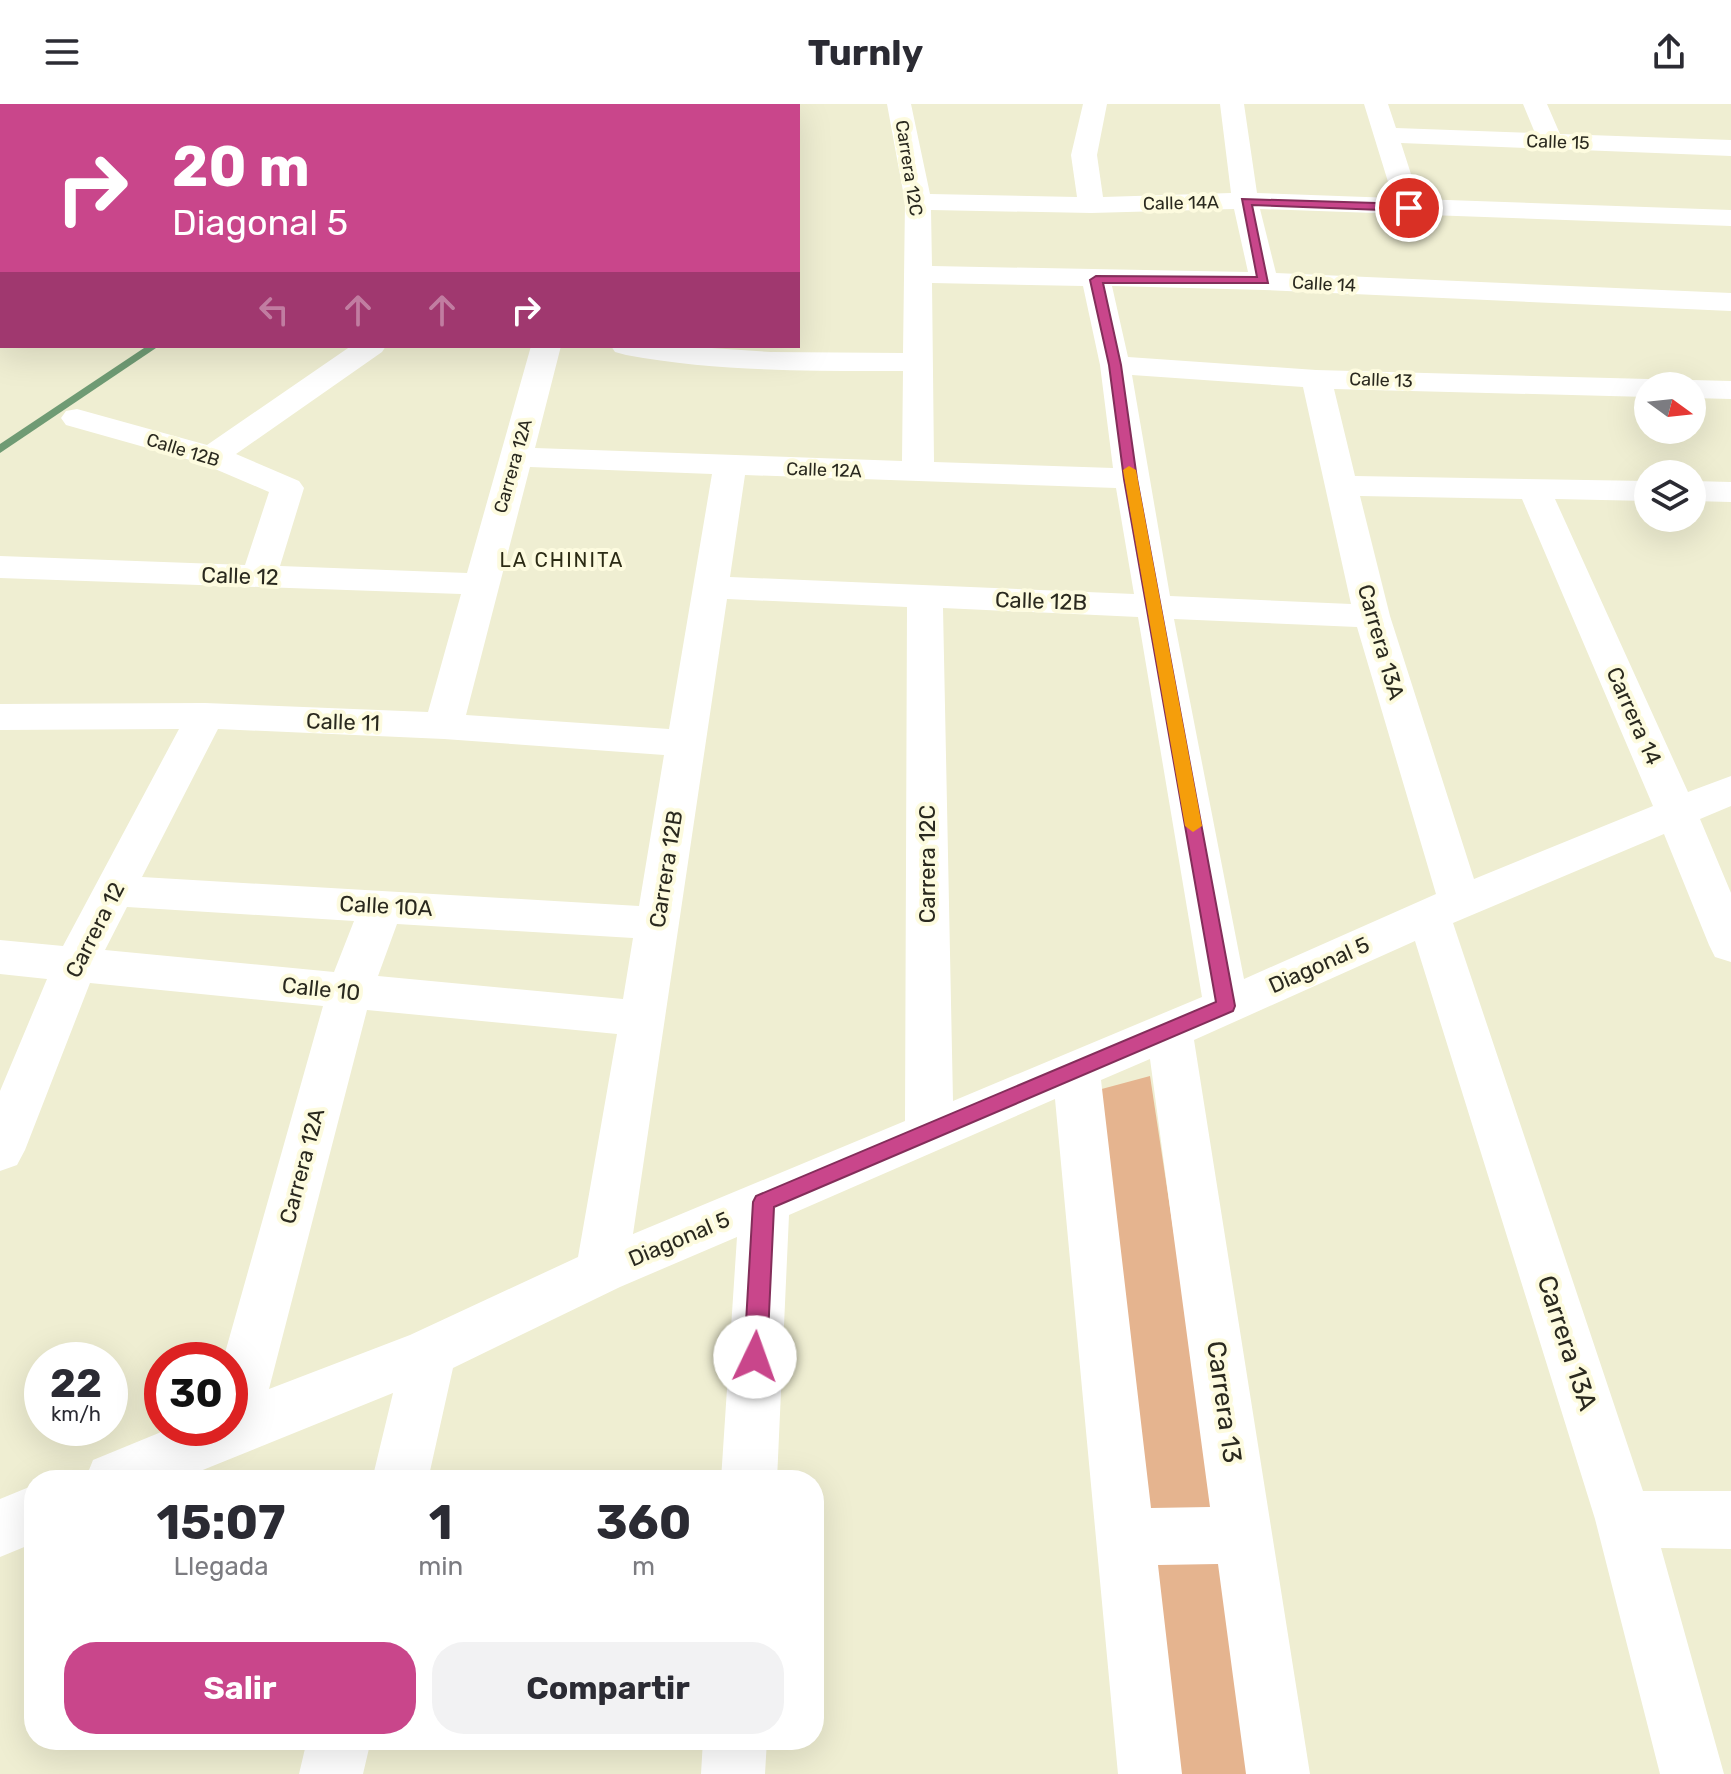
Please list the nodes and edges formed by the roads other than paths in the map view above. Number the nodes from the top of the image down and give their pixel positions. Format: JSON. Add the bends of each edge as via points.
{"nodes":[{"id":1,"x":899,"y":104,"type":"edge"},
{"id":2,"x":1095,"y":104,"type":"edge"},
{"id":3,"x":1232,"y":104,"type":"edge"},
{"id":4,"x":1376,"y":104,"type":"edge"},
{"id":5,"x":1535,"y":104,"type":"edge"},
{"id":6,"x":1385,"y":135,"type":"junction"},
{"id":7,"x":1551,"y":142,"type":"junction"},
{"id":8,"x":1731,"y":148,"type":"edge"},
{"id":9,"x":1245,"y":201,"type":"junction"},
{"id":10,"x":918,"y":202,"type":"junction"},
{"id":11,"x":1091,"y":205,"type":"junction"},
{"id":12,"x":1409,"y":208,"type":"junction"},
{"id":13,"x":1731,"y":218,"type":"edge"},
{"id":14,"x":918,"y":274,"type":"junction"},
{"id":15,"x":1096,"y":280,"type":"junction"},
{"id":16,"x":1264,"y":281,"type":"junction"},
{"id":17,"x":1731,"y":302,"type":"edge"},
{"id":18,"x":368,"y":348,"type":"edge"},
{"id":19,"x":545,"y":348,"type":"edge"},
{"id":20,"x":635,"y":348,"type":"edge"},
{"id":21,"x":739,"y":353,"type":"edge"},
{"id":22,"x":918,"y":362,"type":"junction"},
{"id":23,"x":1115,"y":365,"type":"junction"},
{"id":24,"x":1316,"y":379,"type":"junction"},
{"id":25,"x":1634,"y":388,"type":"edge"},
{"id":26,"x":1706,"y":389,"type":"edge"},
{"id":27,"x":1731,"y":390,"type":"edge"},
{"id":28,"x":77,"y":418,"type":"dead end"},
{"id":29,"x":212,"y":456,"type":"junction"},
{"id":30,"x":517,"y":457,"type":"junction"},
{"id":31,"x":730,"y":467,"type":"junction"},
{"id":32,"x":918,"y":473,"type":"junction"},
{"id":33,"x":1131,"y":479,"type":"junction"},
{"id":34,"x":1340,"y":486,"type":"junction"},
{"id":35,"x":1534,"y":489,"type":"junction"},
{"id":36,"x":1634,"y":491,"type":"edge"},
{"id":37,"x":1706,"y":491,"type":"edge"},
{"id":38,"x":1731,"y":492,"type":"edge"},
{"id":39,"x":0,"y":567,"type":"edge"},
{"id":40,"x":259,"y":577,"type":"junction"},
{"id":41,"x":480,"y":584,"type":"junction"},
{"id":42,"x":711,"y":587,"type":"junction"},
{"id":43,"x":925,"y":596,"type":"junction"},
{"id":44,"x":1153,"y":605,"type":"junction"},
{"id":45,"x":1372,"y":616,"type":"junction"},
{"id":46,"x":205,"y":716,"type":"junction"},
{"id":47,"x":0,"y":717,"type":"edge"},
{"id":48,"x":444,"y":726,"type":"junction"},
{"id":49,"x":686,"y":743,"type":"junction"},
{"id":50,"x":1731,"y":790,"type":"edge"},
{"id":51,"x":1677,"y":814,"type":"junction"},
{"id":52,"x":115,"y":891,"type":"junction"},
{"id":53,"x":382,"y":905,"type":"junction"},
{"id":54,"x":1444,"y":910,"type":"junction"},
{"id":55,"x":658,"y":923,"type":"junction"},
{"id":56,"x":1731,"y":945,"type":"edge"},
{"id":57,"x":0,"y":957,"type":"edge"},
{"id":58,"x":76,"y":963,"type":"junction"},
{"id":59,"x":349,"y":992,"type":"junction"},
{"id":60,"x":1226,"y":1006,"type":"junction"},
{"id":61,"x":643,"y":1019,"type":"junction"},
{"id":62,"x":1169,"y":1030,"type":"junction"},
{"id":63,"x":1076,"y":1070,"type":"junction"},
{"id":64,"x":4,"y":1125,"type":"edge"},
{"id":65,"x":929,"y":1132,"type":"junction"},
{"id":66,"x":764,"y":1202,"type":"junction"},
{"id":67,"x":602,"y":1271,"type":"junction"},
{"id":68,"x":429,"y":1353,"type":"junction"},
{"id":69,"x":248,"y":1367,"type":"edge"},
{"id":70,"x":248,"y":1423,"type":"edge"},
{"id":71,"x":193,"y":1446,"type":"edge"},
{"id":72,"x":137,"y":1470,"type":"edge"},
{"id":73,"x":402,"y":1470,"type":"edge"},
{"id":74,"x":750,"y":1470,"type":"edge"},
{"id":75,"x":24,"y":1518,"type":"edge"},
{"id":76,"x":1624,"y":1519,"type":"junction"},
{"id":77,"x":1731,"y":1520,"type":"edge"},
{"id":78,"x":0,"y":1528,"type":"edge"},
{"id":79,"x":1243,"y":1535,"type":"junction"},
{"id":80,"x":1125,"y":1537,"type":"junction"},
{"id":81,"x":337,"y":1750,"type":"edge"},
{"id":82,"x":734,"y":1750,"type":"edge"},
{"id":83,"x":331,"y":1774,"type":"edge"},
{"id":84,"x":733,"y":1774,"type":"edge"},
{"id":85,"x":1150,"y":1774,"type":"edge"},
{"id":86,"x":1278,"y":1774,"type":"edge"},
{"id":87,"x":1692,"y":1774,"type":"edge"}],
"edges":[{"from":1,"to":10,"type":"street","name":"Carrera 12C"},
{"from":2,"to":11,"type":"street","via":[[1084,155]]},
{"from":3,"to":9,"type":"street"},
{"from":4,"to":6,"type":"street"},
{"from":5,"to":7,"type":"street"},
{"from":6,"to":7,"type":"street","name":"Calle 15"},
{"from":6,"to":12,"type":"street"},
{"from":7,"to":8,"type":"street","name":"Calle 15"},
{"from":9,"to":11,"type":"street","name":"Calle 14A"},
{"from":9,"to":12,"type":"street","name":"Calle 14A"},
{"from":9,"to":16,"type":"street"},
{"from":10,"to":11,"type":"street","name":"Calle 14A"},
{"from":10,"to":14,"type":"street","name":"Carrera 12C"},
{"from":12,"to":13,"type":"street","name":"Calle 14A"},
{"from":14,"to":15,"type":"street","name":"Calle 14"},
{"from":14,"to":22,"type":"street","name":"Carrera 12C"},
{"from":15,"to":16,"type":"street","name":"Calle 14"},
{"from":15,"to":23,"type":"street"},
{"from":16,"to":17,"type":"street","name":"Calle 14"},
{"from":18,"to":29,"type":"street"},
{"from":19,"to":30,"type":"street","name":"Carrera 12A"},
{"from":20,"to":21,"type":"street","via":[[667,355]]},
{"from":21,"to":22,"type":"street"},
{"from":22,"to":32,"type":"street","name":"Carrera 12C"},
{"from":23,"to":24,"type":"street","name":"Calle 13"},
{"from":23,"to":33,"type":"street"},
{"from":24,"to":25,"type":"street","name":"Calle 13"},
{"from":24,"to":34,"type":"street","name":"Carrera 13A"},
{"from":26,"to":27,"type":"street"},
{"from":28,"to":29,"type":"street","name":"Calle 12B"},
{"from":29,"to":40,"type":"street","name":"Calle 12B","via":[[287,488]]},
{"from":30,"to":31,"type":"street","name":"Calle 12A"},
{"from":30,"to":41,"type":"street","name":"Carrera 12A"},
{"from":31,"to":32,"type":"street","name":"Calle 12A"},
{"from":31,"to":42,"type":"street","name":"Carrera 12B"},
{"from":32,"to":33,"type":"street","name":"Calle 12A"},
{"from":33,"to":44,"type":"street"},
{"from":34,"to":35,"type":"street"},
{"from":34,"to":45,"type":"street","name":"Carrera 13A"},
{"from":35,"to":36,"type":"street"},
{"from":35,"to":51,"type":"street","name":"Carrera 14"},
{"from":37,"to":38,"type":"street"},
{"from":39,"to":40,"type":"street","name":"Calle 12"},
{"from":40,"to":41,"type":"street","name":"Calle 12"},
{"from":41,"to":48,"type":"street","name":"Carrera 12A"},
{"from":42,"to":43,"type":"street","name":"Calle 12B"},
{"from":42,"to":49,"type":"street","name":"Carrera 12B"},
{"from":43,"to":44,"type":"street","name":"Calle 12B"},
{"from":43,"to":65,"type":"street","name":"Carrera 12C"},
{"from":44,"to":45,"type":"street","name":"Calle 12B"},
{"from":44,"to":60,"type":"street"},
{"from":45,"to":54,"type":"street","name":"Carrera 13A"},
{"from":46,"to":47,"type":"street","name":"Calle 11"},
{"from":46,"to":48,"type":"street","name":"Calle 11"},
{"from":46,"to":52,"type":"street","name":"Carrera 12"},
{"from":48,"to":49,"type":"street","name":"Calle 11"},
{"from":49,"to":55,"type":"street","name":"Carrera 12B"},
{"from":50,"to":51,"type":"street","name":"Diagonal 5"},
{"from":51,"to":54,"type":"street","name":"Diagonal 5"},
{"from":51,"to":56,"type":"street","name":"Carrera 14"},
{"from":52,"to":53,"type":"street","name":"Calle 10A"},
{"from":52,"to":58,"type":"street","name":"Carrera 12"},
{"from":53,"to":55,"type":"street","name":"Calle 10A"},
{"from":53,"to":59,"type":"street","name":"Carrera 12A"},
{"from":54,"to":60,"type":"street","name":"Diagonal 5"},
{"from":54,"to":76,"type":"street","name":"Carrera 13A"},
{"from":55,"to":61,"type":"street","name":"Carrera 12B"},
{"from":57,"to":58,"type":"street","name":"Calle 10"},
{"from":58,"to":59,"type":"street","name":"Calle 10"},
{"from":58,"to":64,"type":"street","name":"Carrera 12"},
{"from":59,"to":61,"type":"street","name":"Calle 10"},
{"from":59,"to":69,"type":"street","name":"Carrera 12A"},
{"from":60,"to":62,"type":"street","name":"Diagonal 5"},
{"from":61,"to":67,"type":"street","name":"Carrera 12B"},
{"from":62,"to":63,"type":"street","name":"Diagonal 5"},
{"from":62,"to":79,"type":"street","name":"Carrera 13"},
{"from":63,"to":65,"type":"street","name":"Diagonal 5"},
{"from":63,"to":80,"type":"street"},
{"from":65,"to":66,"type":"street","name":"Diagonal 5"},
{"from":66,"to":67,"type":"street","name":"Diagonal 5"},
{"from":66,"to":74,"type":"street"},
{"from":67,"to":68,"type":"street","name":"Diagonal 5"},
{"from":68,"to":70,"type":"street","name":"Diagonal 5"},
{"from":68,"to":73,"type":"street"},
{"from":71,"to":72,"type":"street","name":"Diagonal 5"},
{"from":75,"to":78,"type":"street"},
{"from":76,"to":77,"type":"street"},
{"from":76,"to":87,"type":"street","name":"Carrera 13A"},
{"from":79,"to":80,"type":"street"},
{"from":79,"to":86,"type":"street","name":"Carrera 13"},
{"from":80,"to":85,"type":"street"},
{"from":81,"to":83,"type":"street"},
{"from":82,"to":84,"type":"street"}]}
